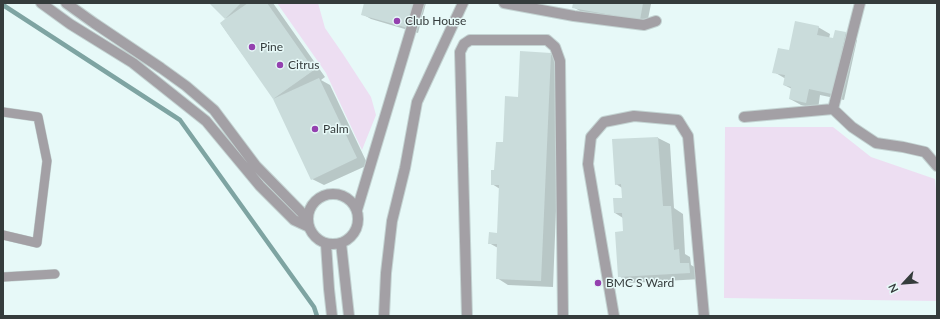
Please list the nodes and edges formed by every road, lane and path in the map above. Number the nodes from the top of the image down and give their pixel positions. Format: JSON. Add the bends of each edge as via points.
{"nodes":[{"id":1,"x":41,"y":3,"type":"edge"},
{"id":2,"x":66,"y":3,"type":"edge"},
{"id":3,"x":420,"y":3,"type":"edge"},
{"id":4,"x":463,"y":3,"type":"edge"},
{"id":5,"x":504,"y":3,"type":"edge"},
{"id":6,"x":860,"y":3,"type":"edge"},
{"id":7,"x":656,"y":21,"type":"dead end"},
{"id":8,"x":833,"y":109,"type":"junction"},
{"id":9,"x":3,"y":112,"type":"edge"},
{"id":10,"x":744,"y":117,"type":"dead end"},
{"id":11,"x":937,"y":166,"type":"edge"},
{"id":12,"x":357,"y":210,"type":"junction"},
{"id":13,"x":308,"y":223,"type":"junction"},
{"id":14,"x":3,"y":235,"type":"edge"},
{"id":15,"x":341,"y":243,"type":"junction"},
{"id":16,"x":326,"y":244,"type":"junction"},
{"id":17,"x":55,"y":274,"type":"dead end"},
{"id":18,"x":3,"y":277,"type":"edge"},
{"id":19,"x":332,"y":316,"type":"edge"},
{"id":20,"x":348,"y":316,"type":"edge"},
{"id":21,"x":384,"y":316,"type":"edge"},
{"id":22,"x":468,"y":316,"type":"edge"},
{"id":23,"x":563,"y":316,"type":"edge"},
{"id":24,"x":614,"y":316,"type":"edge"},
{"id":25,"x":704,"y":316,"type":"edge"}],
"edges":[{"from":1,"to":13,"type":"street","via":[[133,63],[206,122],[260,186],[294,220]]},
{"from":2,"to":13,"type":"street","via":[[186,86],[214,110],[256,166]]},
{"from":3,"to":12,"type":"street"},
{"from":4,"to":21,"type":"street","via":[[417,102],[406,168],[392,221]]},
{"from":5,"to":7,"type":"street","via":[[644,25]]},
{"from":6,"to":8,"type":"street"},
{"from":8,"to":10,"type":"street"},
{"from":8,"to":11,"type":"street","via":[[876,143],[925,152]]},
{"from":9,"to":14,"type":"lane","via":[[38,117],[47,162],[37,243]]},
{"from":12,"to":13,"type":"street","via":[[345,197],[328,194],[313,203],[309,210]]},
{"from":12,"to":15,"type":"street","via":[[359,218],[354,234]]},
{"from":13,"to":16,"type":"street","via":[[318,240]]},
{"from":15,"to":16,"type":"street"},
{"from":15,"to":20,"type":"street"},
{"from":16,"to":19,"type":"street"},
{"from":17,"to":18,"type":"lane"},
{"from":22,"to":23,"type":"street","via":[[460,52],[464,44],[470,40],[547,40],[555,47],[560,60]]},
{"from":24,"to":25,"type":"street","via":[[588,164],[591,137],[604,122],[634,116],[678,120],[688,136]]}]}
